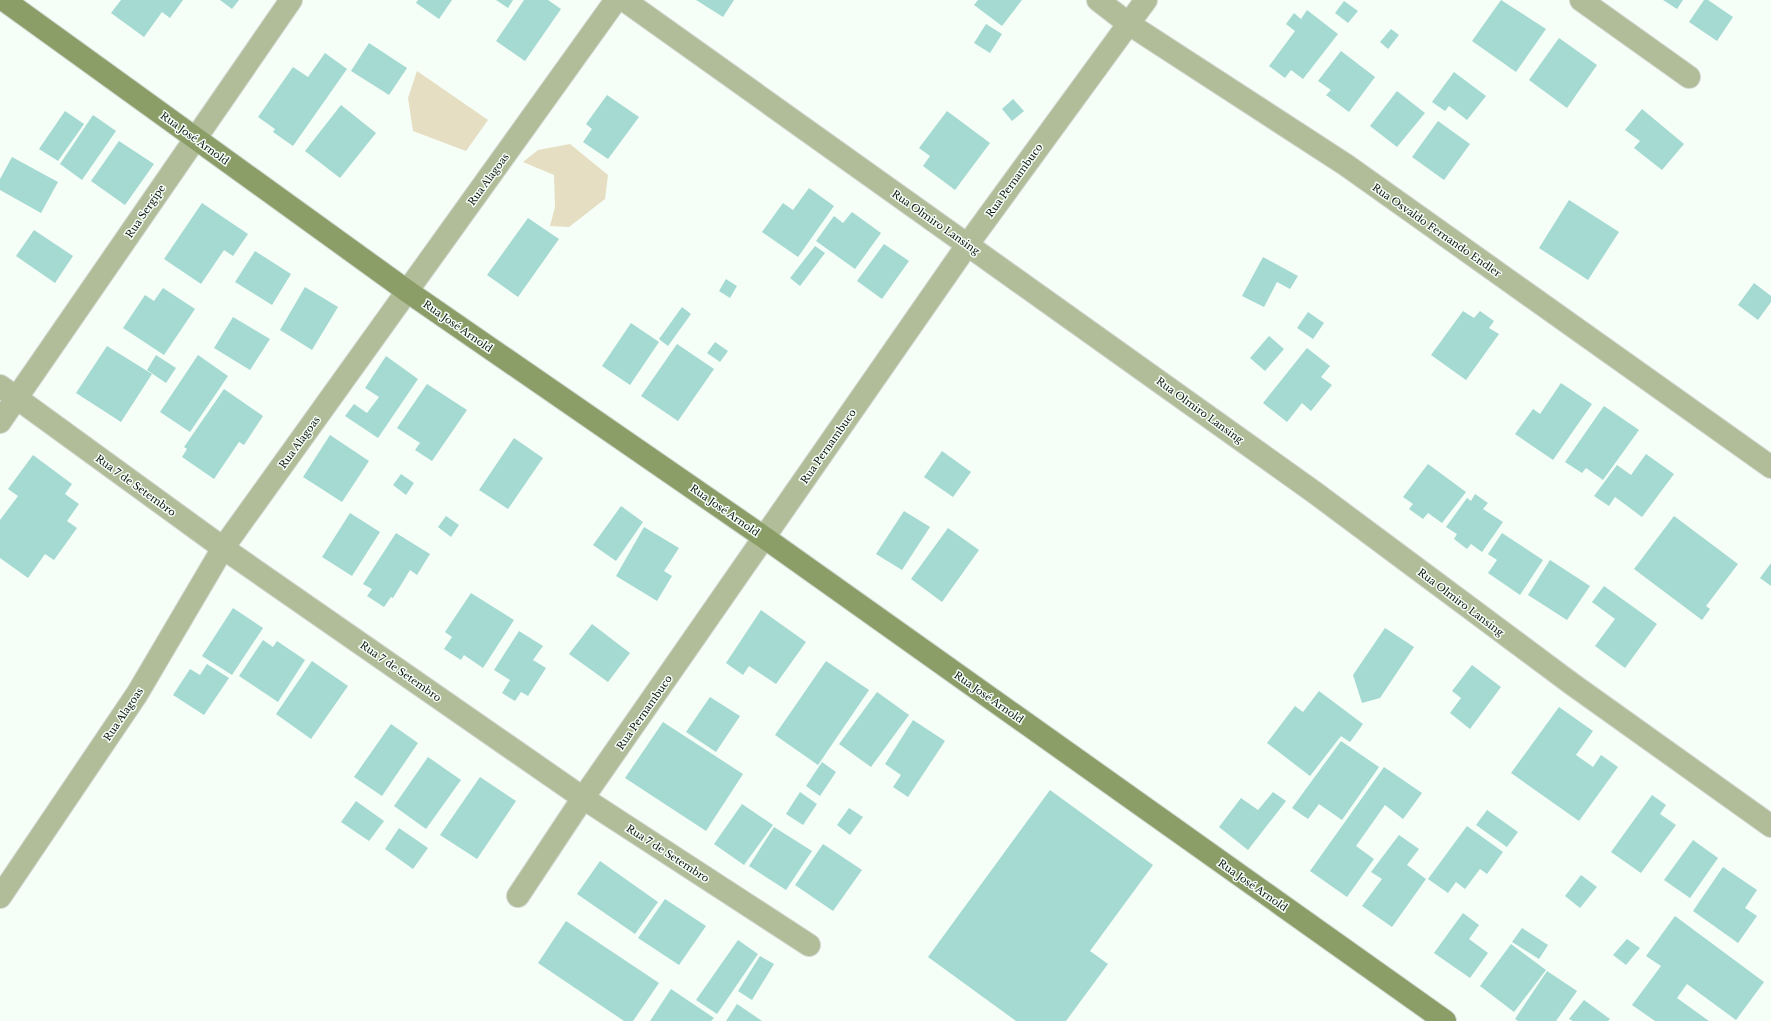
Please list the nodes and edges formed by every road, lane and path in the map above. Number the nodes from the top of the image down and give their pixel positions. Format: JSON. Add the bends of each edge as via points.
{"nodes":[{"id":1,"x":4,"y":0,"type":"edge"},
{"id":2,"x":291,"y":0,"type":"edge"},
{"id":3,"x":616,"y":0,"type":"edge"},
{"id":4,"x":624,"y":0,"type":"edge"},
{"id":5,"x":1098,"y":0,"type":"edge"},
{"id":6,"x":1146,"y":0,"type":"edge"},
{"id":7,"x":1581,"y":0,"type":"edge"},
{"id":8,"x":1129,"y":24,"type":"junction"},
{"id":9,"x":1689,"y":77,"type":"dead end"},
{"id":10,"x":195,"y":138,"type":"junction"},
{"id":11,"x":968,"y":244,"type":"junction"},
{"id":12,"x":407,"y":291,"type":"junction"},
{"id":13,"x":8,"y":392,"type":"edge"},
{"id":14,"x":0,"y":422,"type":"edge"},
{"id":15,"x":1771,"y":468,"type":"edge"},
{"id":16,"x":765,"y":538,"type":"junction"},
{"id":17,"x":223,"y":548,"type":"junction"},
{"id":18,"x":583,"y":798,"type":"junction"},
{"id":19,"x":1771,"y":826,"type":"edge"},
{"id":20,"x":518,"y":896,"type":"dead end"},
{"id":21,"x":0,"y":897,"type":"edge"},
{"id":22,"x":809,"y":945,"type":"dead end"},
{"id":23,"x":1445,"y":1021,"type":"edge"}],
"edges":[{"from":1,"to":10,"type":"street","name":"Rua José Arnold"},
{"from":2,"to":10,"type":"street","name":"Rua Sergipe"},
{"from":3,"to":12,"type":"street","name":"Rua Alagoas"},
{"from":4,"to":11,"type":"street","name":"Rua Olmiro Lansing"},
{"from":5,"to":8,"type":"street","name":"Rua Osvaldo Fernando Endler"},
{"from":6,"to":8,"type":"street","name":"Rua Pernambuco"},
{"from":7,"to":9,"type":"street"},
{"from":8,"to":11,"type":"street","name":"Rua Pernambuco"},
{"from":8,"to":15,"type":"street","name":"Rua Osvaldo Fernando Endler","via":[[1346,165]]},
{"from":10,"to":12,"type":"street","name":"Rua José Arnold"},
{"from":10,"to":13,"type":"street","name":"Rua Sergipe"},
{"from":11,"to":16,"type":"street","name":"Rua Pernambuco"},
{"from":11,"to":19,"type":"street","name":"Rua Olmiro Lansing","via":[[1314,492],[1572,684]]},
{"from":12,"to":16,"type":"street","name":"Rua José Arnold"},
{"from":12,"to":17,"type":"street","name":"Rua Alagoas"},
{"from":13,"to":14,"type":"street","name":"Rua Sergipe"},
{"from":13,"to":17,"type":"street","name":"Rua 7 de Setembro"},
{"from":16,"to":18,"type":"street","name":"Rua Pernambuco"},
{"from":16,"to":23,"type":"street","name":"Rua José Arnold"},
{"from":17,"to":18,"type":"street","name":"Rua 7 de Setembro"},
{"from":17,"to":21,"type":"street","name":"Rua Alagoas","via":[[137,694]]},
{"from":18,"to":20,"type":"street","name":"Rua Pernambuco"},
{"from":18,"to":22,"type":"street","name":"Rua 7 de Setembro"}]}
